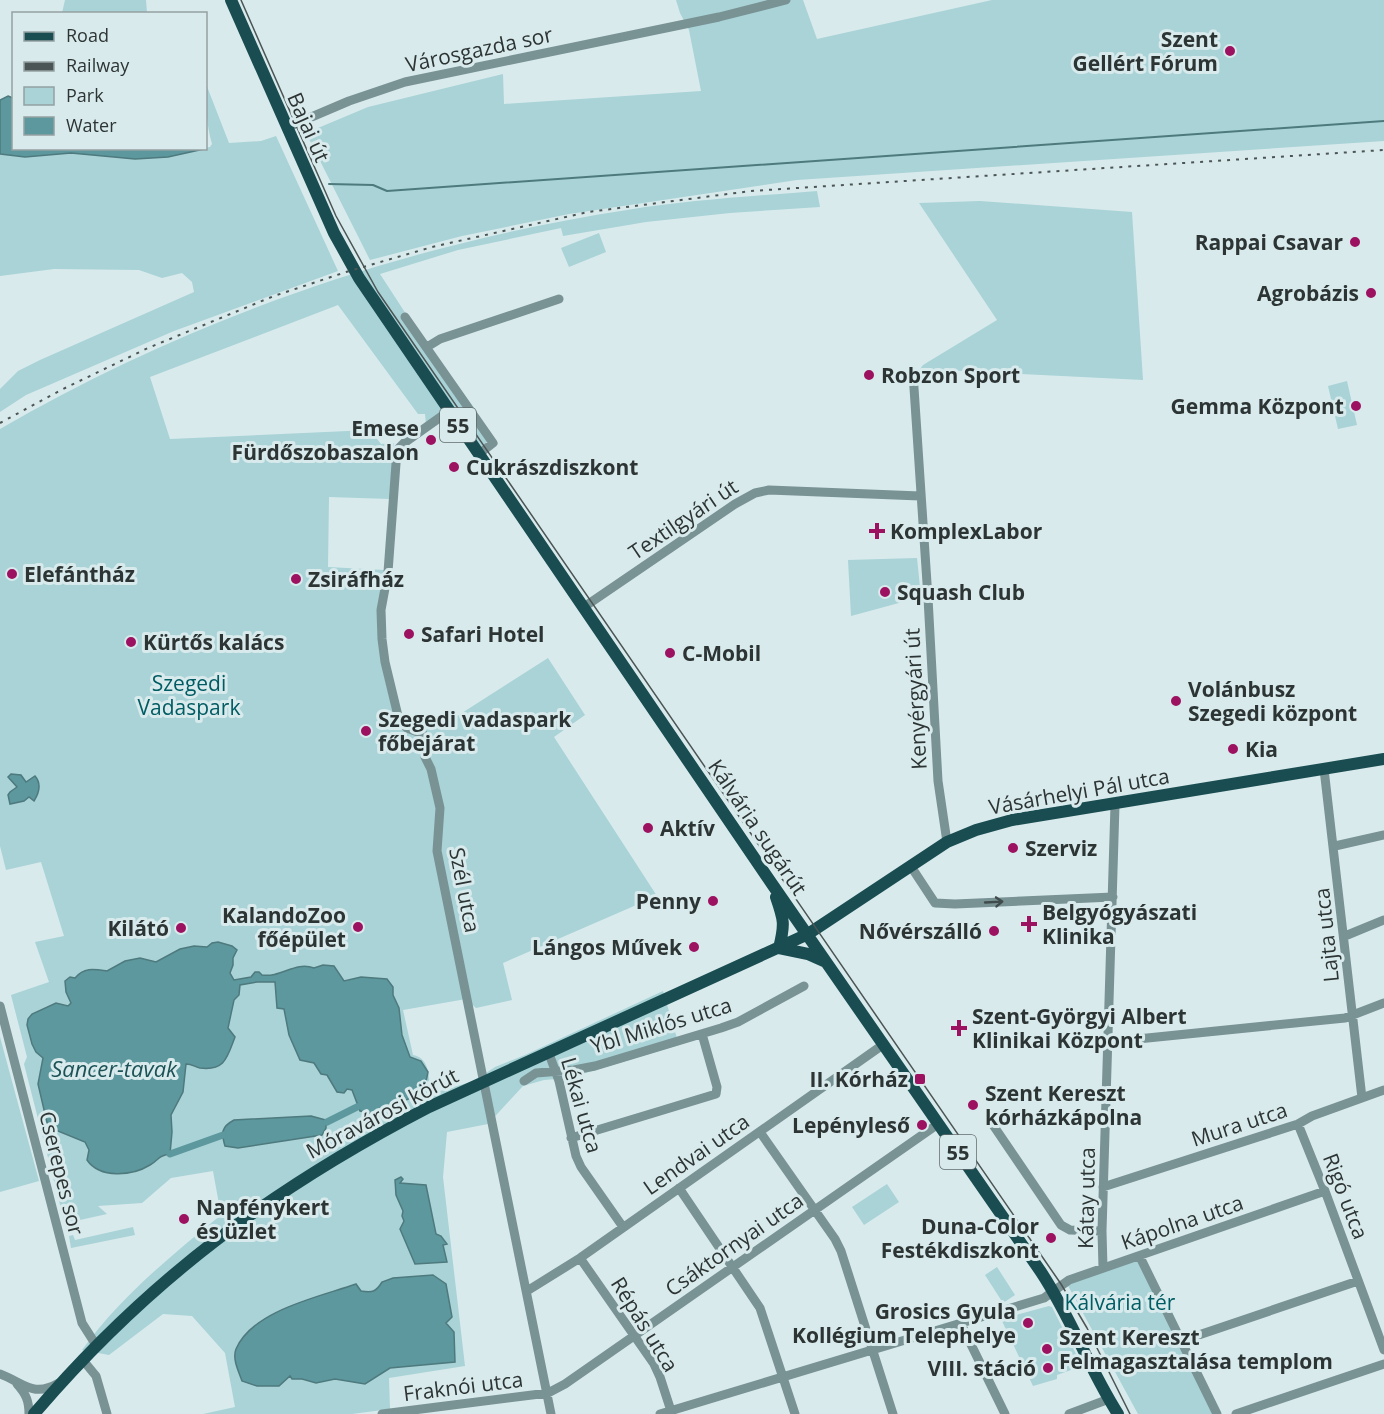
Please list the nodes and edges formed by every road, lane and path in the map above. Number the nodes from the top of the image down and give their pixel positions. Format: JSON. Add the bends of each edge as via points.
{"nodes":[{"id":1,"x":231,"y":0,"type":"edge"},
{"id":2,"x":786,"y":0,"type":"edge"},
{"id":3,"x":288,"y":127,"type":"junction"},
{"id":4,"x":353,"y":270,"type":"joint"},
{"id":5,"x":560,"y":299,"type":"dead end"},
{"id":6,"x":405,"y":317,"type":"dead end"},
{"id":7,"x":427,"y":347,"type":"junction"},
{"id":8,"x":913,"y":373,"type":"dead end"},
{"id":9,"x":449,"y":411,"type":"junction"},
{"id":10,"x":479,"y":454,"type":"junction"},
{"id":11,"x":921,"y":496,"type":"junction"},
{"id":12,"x":584,"y":607,"type":"junction"},
{"id":13,"x":1384,"y":759,"type":"edge"},
{"id":14,"x":1324,"y":769,"type":"junction"},
{"id":15,"x":1115,"y":805,"type":"junction"},
{"id":16,"x":1384,"y":835,"type":"edge"},
{"id":17,"x":947,"y":842,"type":"junction"},
{"id":18,"x":1335,"y":846,"type":"junction"},
{"id":19,"x":910,"y":865,"type":"junction"},
{"id":20,"x":772,"y":884,"type":"junction"},
{"id":21,"x":1113,"y":897,"type":"junction"},
{"id":22,"x":1384,"y":920,"type":"edge"},
{"id":23,"x":808,"y":934,"type":"junction"},
{"id":24,"x":1345,"y":936,"type":"junction"},
{"id":25,"x":779,"y":948,"type":"junction"},
{"id":26,"x":829,"y":964,"type":"junction"},
{"id":27,"x":804,"y":986,"type":"dead end"},
{"id":28,"x":1384,"y":1003,"type":"edge"},
{"id":29,"x":0,"y":1006,"type":"edge"},
{"id":30,"x":1352,"y":1016,"type":"junction"},
{"id":31,"x":702,"y":1034,"type":"junction"},
{"id":32,"x":1108,"y":1042,"type":"junction"},
{"id":33,"x":884,"y":1044,"type":"junction"},
{"id":34,"x":548,"y":1051,"type":"junction"},
{"id":35,"x":557,"y":1072,"type":"junction"},
{"id":36,"x":484,"y":1081,"type":"junction"},
{"id":37,"x":524,"y":1081,"type":"dead end"},
{"id":38,"x":1384,"y":1090,"type":"edge"},
{"id":39,"x":1362,"y":1098,"type":"junction"},
{"id":40,"x":991,"y":1122,"type":"dead end"},
{"id":41,"x":939,"y":1124,"type":"junction"},
{"id":42,"x":1298,"y":1124,"type":"junction"},
{"id":43,"x":760,"y":1132,"type":"junction"},
{"id":44,"x":571,"y":1138,"type":"junction"},
{"id":45,"x":1103,"y":1187,"type":"junction"},
{"id":46,"x":679,"y":1188,"type":"junction"},
{"id":47,"x":1325,"y":1191,"type":"junction"},
{"id":48,"x":814,"y":1210,"type":"junction"},
{"id":49,"x":623,"y":1227,"type":"junction"},
{"id":50,"x":1102,"y":1232,"type":"junction"},
{"id":51,"x":1140,"y":1257,"type":"junction"},
{"id":52,"x":580,"y":1258,"type":"junction"},
{"id":53,"x":734,"y":1266,"type":"junction"},
{"id":54,"x":1103,"y":1268,"type":"junction"},
{"id":55,"x":1358,"y":1281,"type":"junction"},
{"id":56,"x":527,"y":1291,"type":"junction"},
{"id":57,"x":1053,"y":1291,"type":"junction"},
{"id":58,"x":962,"y":1324,"type":"junction"},
{"id":59,"x":634,"y":1336,"type":"junction"},
{"id":60,"x":1181,"y":1341,"type":"junction"},
{"id":61,"x":96,"y":1345,"type":"junction"},
{"id":62,"x":872,"y":1350,"type":"junction"},
{"id":63,"x":1384,"y":1350,"type":"edge"},
{"id":64,"x":82,"y":1359,"type":"junction"},
{"id":65,"x":1384,"y":1364,"type":"edge"},
{"id":66,"x":0,"y":1374,"type":"edge"},
{"id":67,"x":783,"y":1377,"type":"junction"},
{"id":68,"x":13,"y":1380,"type":"junction"},
{"id":69,"x":63,"y":1381,"type":"junction"},
{"id":70,"x":549,"y":1393,"type":"junction"},
{"id":71,"x":1109,"y":1400,"type":"junction"},
{"id":72,"x":672,"y":1412,"type":"edge"},
{"id":73,"x":29,"y":1414,"type":"edge"},
{"id":74,"x":34,"y":1414,"type":"edge"},
{"id":75,"x":108,"y":1414,"type":"edge"},
{"id":76,"x":382,"y":1414,"type":"edge"},
{"id":77,"x":551,"y":1414,"type":"edge"},
{"id":78,"x":660,"y":1414,"type":"edge"},
{"id":79,"x":795,"y":1414,"type":"edge"},
{"id":80,"x":892,"y":1414,"type":"edge"},
{"id":81,"x":1005,"y":1414,"type":"edge"},
{"id":82,"x":1068,"y":1414,"type":"edge"},
{"id":83,"x":1118,"y":1414,"type":"edge"},
{"id":84,"x":1216,"y":1414,"type":"edge"},
{"id":85,"x":1236,"y":1414,"type":"edge"}],
"edges":[{"from":1,"to":3,"type":"main road","name":"Bajai út","number":"55"},
{"from":2,"to":3,"type":"street","name":"Városgazda sor","via":[[405,82]]},
{"from":3,"to":4,"type":"main road","name":"Bajai út","number":"55"},
{"from":4,"to":9,"type":"main road","name":"Kálvária sugárút","number":"55"},
{"from":5,"to":7,"type":"street","via":[[440,339]]},
{"from":6,"to":7,"type":"street"},
{"from":7,"to":10,"type":"street","via":[[493,444]]},
{"from":8,"to":11,"type":"street","name":"Kenyérgyári út"},
{"from":9,"to":10,"type":"main road","name":"Kálvária sugárút","number":"55"},
{"from":9,"to":36,"type":"street","name":"Szél utca","via":[[397,450],[388,572],[381,610],[382,639],[399,720],[427,740],[425,757],[432,769],[441,814],[438,851]]},
{"from":10,"to":12,"type":"main road","name":"Kálvária sugárút","number":"55"},
{"from":11,"to":12,"type":"street","name":"Textilgyári út","via":[[758,492]]},
{"from":11,"to":17,"type":"street","name":"Kenyérgyári út","via":[[938,782]]},
{"from":12,"to":20,"type":"main road","name":"Kálvária sugárút","number":"55"},
{"from":13,"to":14,"type":"main road","name":"Vásárhelyi Pál utca"},
{"from":14,"to":15,"type":"main road","name":"Vásárhelyi Pál utca"},
{"from":14,"to":18,"type":"street","name":"Lajta utca"},
{"from":15,"to":17,"type":"main road","name":"Vásárhelyi Pál utca","via":[[998,824]]},
{"from":15,"to":21,"type":"street","name":"Kátay utca"},
{"from":16,"to":18,"type":"street"},
{"from":17,"to":19,"type":"main road","name":"Vásárhelyi Pál utca"},
{"from":18,"to":24,"type":"street","name":"Lajta utca"},
{"from":19,"to":21,"type":"street","one_way":true,"via":[[935,903]]},
{"from":19,"to":23,"type":"main road","name":"Vásárhelyi Pál utca"},
{"from":20,"to":23,"type":"main road","name":"Kálvária sugárút","number":"55"},
{"from":20,"to":25,"type":"main road","via":[[783,917]]},
{"from":21,"to":32,"type":"street","name":"Kátay utca"},
{"from":22,"to":24,"type":"street"},
{"from":23,"to":25,"type":"main road","name":"Móravárosi körút"},
{"from":23,"to":26,"type":"main road","name":"Kálvária sugárút","number":"55"},
{"from":24,"to":30,"type":"street","name":"Lajta utca"},
{"from":25,"to":26,"type":"main road","via":[[808,954]]},
{"from":25,"to":34,"type":"main road","name":"Móravárosi körút"},
{"from":26,"to":33,"type":"main road","name":"Kálvária sugárút","number":"55"},
{"from":27,"to":31,"type":"street","name":"Ybl Miklós utca","via":[[738,1022]]},
{"from":28,"to":30,"type":"street"},
{"from":29,"to":61,"type":"street","name":"Cserepes sor","via":[[82,1323]]},
{"from":30,"to":32,"type":"street"},
{"from":30,"to":39,"type":"street","name":"Lajta utca"},
{"from":31,"to":35,"type":"street","name":"Ybl Miklós utca","via":[[595,1066]]},
{"from":31,"to":44,"type":"street","via":[[716,1094]]},
{"from":32,"to":45,"type":"street","name":"Kátay utca"},
{"from":33,"to":41,"type":"main road","name":"Kálvária sugárút","number":"55"},
{"from":33,"to":43,"type":"street","name":"Lendvai utca"},
{"from":34,"to":35,"type":"street","name":"Lékai utca"},
{"from":34,"to":36,"type":"main road","name":"Móravárosi körút"},
{"from":35,"to":37,"type":"street","name":"Ybl Miklós utca","via":[[536,1073]]},
{"from":35,"to":44,"type":"street","name":"Lékai utca"},
{"from":36,"to":56,"type":"street","name":"Szél utca"},
{"from":36,"to":61,"type":"main road","name":"Móravárosi körút","via":[[374,1135],[275,1196],[177,1270]]},
{"from":38,"to":39,"type":"street","name":"Mura utca"},
{"from":39,"to":42,"type":"street","name":"Mura utca"},
{"from":40,"to":50,"type":"street","via":[[1061,1225],[1070,1230]]},
{"from":41,"to":48,"type":"street","name":"Csáktornyai utca"},
{"from":41,"to":57,"type":"main road","name":"Kálvária sugárút","number":"55"},
{"from":42,"to":45,"type":"street","name":"Mura utca"},
{"from":42,"to":47,"type":"street","name":"Rigó utca"},
{"from":43,"to":46,"type":"street","name":"Lendvai utca"},
{"from":43,"to":48,"type":"street"},
{"from":44,"to":49,"type":"street","name":"Lékai utca","via":[[581,1167]]},
{"from":45,"to":50,"type":"street","name":"Kátay utca"},
{"from":46,"to":49,"type":"street","name":"Lendvai utca"},
{"from":46,"to":53,"type":"street"},
{"from":47,"to":51,"type":"street","name":"Kápolna utca"},
{"from":47,"to":55,"type":"street","name":"Rigó utca"},
{"from":48,"to":53,"type":"street","name":"Csáktornyai utca"},
{"from":48,"to":62,"type":"street","via":[[840,1251]]},
{"from":49,"to":52,"type":"street","name":"Lendvai utca"},
{"from":50,"to":54,"type":"street","name":"Kátay utca"},
{"from":51,"to":54,"type":"street","name":"Kápolna utca"},
{"from":51,"to":60,"type":"street"},
{"from":52,"to":56,"type":"street","name":"Lendvai utca"},
{"from":52,"to":59,"type":"street","name":"Répás utca"},
{"from":53,"to":59,"type":"street","name":"Csáktornyai utca"},
{"from":53,"to":67,"type":"street","via":[[760,1308]]},
{"from":54,"to":57,"type":"street","name":"Kápolna utca","via":[[1069,1280]]},
{"from":55,"to":60,"type":"street"},
{"from":55,"to":63,"type":"street","name":"Rigó utca"},
{"from":56,"to":70,"type":"street","name":"Szél utca"},
{"from":57,"to":58,"type":"street","name":"Kápolna utca","via":[[1044,1298]]},
{"from":57,"to":71,"type":"main road","name":"Kálvária sugárút","number":"55"},
{"from":58,"to":62,"type":"street","name":"Kápolna utca"},
{"from":58,"to":81,"type":"street"},
{"from":59,"to":70,"type":"street","name":"Csáktornyai utca"},
{"from":59,"to":72,"type":"street","name":"Répás utca","via":[[660,1377]]},
{"from":60,"to":84,"type":"street"},
{"from":61,"to":64,"type":"main road","name":"Móravárosi körút"},
{"from":62,"to":67,"type":"street","name":"Kápolna utca"},
{"from":62,"to":80,"type":"street"},
{"from":64,"to":69,"type":"main road","name":"Móravárosi körút"},
{"from":64,"to":75,"type":"street","via":[[96,1376]]},
{"from":65,"to":85,"type":"street"},
{"from":66,"to":68,"type":"street"},
{"from":67,"to":72,"type":"street","name":"Kápolna utca"},
{"from":67,"to":79,"type":"street"},
{"from":68,"to":69,"type":"street","via":[[40,1390]]},
{"from":68,"to":73,"type":"street","via":[[27,1396]]},
{"from":69,"to":74,"type":"main road","name":"Móravárosi körút"},
{"from":70,"to":76,"type":"street","name":"Fraknói utca"},
{"from":70,"to":77,"type":"street","name":"Szél utca"},
{"from":71,"to":82,"type":"street"},
{"from":71,"to":83,"type":"main road","name":"Kálvária sugárút","number":"55"},
{"from":72,"to":78,"type":"street","name":"Kápolna utca"}]}
